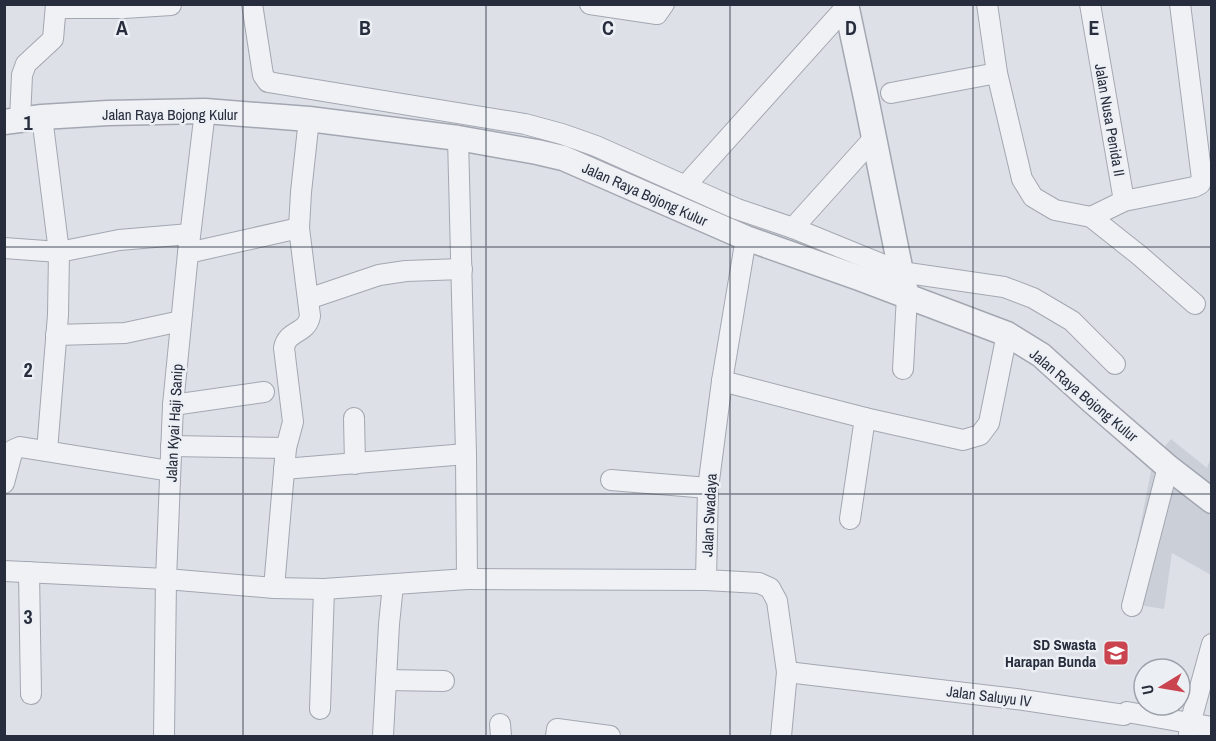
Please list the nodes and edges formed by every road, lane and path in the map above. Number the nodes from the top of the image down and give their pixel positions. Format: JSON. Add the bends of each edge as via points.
{"nodes":[{"id":1,"x":252,"y":4,"type":"edge"},
{"id":2,"x":590,"y":4,"type":"edge"},
{"id":3,"x":664,"y":4,"type":"edge"},
{"id":4,"x":987,"y":4,"type":"edge"},
{"id":5,"x":1090,"y":4,"type":"edge"},
{"id":6,"x":1180,"y":4,"type":"edge"},
{"id":7,"x":171,"y":5,"type":"edge"},
{"id":8,"x":56,"y":6,"type":"edge"},
{"id":9,"x":846,"y":6,"type":"edge"},
{"id":10,"x":997,"y":73,"type":"junction"},
{"id":11,"x":891,"y":93,"type":"dead end"},
{"id":12,"x":205,"y":111,"type":"junction"},
{"id":13,"x":22,"y":119,"type":"edge"},
{"id":14,"x":309,"y":119,"type":"junction"},
{"id":15,"x":458,"y":138,"type":"junction"},
{"id":16,"x":874,"y":138,"type":"junction"},
{"id":17,"x":686,"y":185,"type":"junction"},
{"id":18,"x":1124,"y":201,"type":"junction"},
{"id":19,"x":1091,"y":217,"type":"junction"},
{"id":20,"x":299,"y":228,"type":"junction"},
{"id":21,"x":793,"y":228,"type":"junction"},
{"id":22,"x":746,"y":238,"type":"junction"},
{"id":23,"x":189,"y":244,"type":"junction"},
{"id":24,"x":4,"y":248,"type":"edge"},
{"id":25,"x":59,"y":252,"type":"junction"},
{"id":26,"x":462,"y":269,"type":"junction"},
{"id":27,"x":901,"y":272,"type":"junction"},
{"id":28,"x":907,"y":296,"type":"junction"},
{"id":29,"x":308,"y":298,"type":"junction"},
{"id":30,"x":1195,"y":304,"type":"dead end"},
{"id":31,"x":181,"y":321,"type":"junction"},
{"id":32,"x":1007,"y":334,"type":"junction"},
{"id":33,"x":56,"y":335,"type":"junction"},
{"id":34,"x":1115,"y":364,"type":"dead end"},
{"id":35,"x":903,"y":369,"type":"dead end"},
{"id":36,"x":722,"y":381,"type":"junction"},
{"id":37,"x":264,"y":392,"type":"dead end"},
{"id":38,"x":173,"y":405,"type":"junction"},
{"id":39,"x":354,"y":418,"type":"dead end"},
{"id":40,"x":865,"y":418,"type":"junction"},
{"id":41,"x":171,"y":446,"type":"junction"},
{"id":42,"x":286,"y":448,"type":"junction"},
{"id":43,"x":47,"y":451,"type":"junction"},
{"id":44,"x":466,"y":454,"type":"junction"},
{"id":45,"x":355,"y":464,"type":"junction"},
{"id":46,"x":1168,"y":467,"type":"junction"},
{"id":47,"x":284,"y":469,"type":"junction"},
{"id":48,"x":170,"y":471,"type":"junction"},
{"id":49,"x":611,"y":480,"type":"dead end"},
{"id":50,"x":4,"y":483,"type":"edge"},
{"id":51,"x":708,"y":488,"type":"junction"},
{"id":52,"x":1212,"y":501,"type":"edge"},
{"id":53,"x":850,"y":519,"type":"dead end"},
{"id":54,"x":4,"y":571,"type":"edge"},
{"id":55,"x":29,"y":572,"type":"junction"},
{"id":56,"x":166,"y":579,"type":"junction"},
{"id":57,"x":467,"y":579,"type":"junction"},
{"id":58,"x":706,"y":580,"type":"junction"},
{"id":59,"x":393,"y":585,"type":"junction"},
{"id":60,"x":274,"y":588,"type":"junction"},
{"id":61,"x":324,"y":589,"type":"junction"},
{"id":62,"x":1132,"y":606,"type":"dead end"},
{"id":63,"x":1212,"y":644,"type":"edge"},
{"id":64,"x":787,"y":672,"type":"junction"},
{"id":65,"x":386,"y":680,"type":"junction"},
{"id":66,"x":444,"y":681,"type":"dead end"},
{"id":67,"x":31,"y":694,"type":"dead end"},
{"id":68,"x":320,"y":709,"type":"dead end"},
{"id":69,"x":1212,"y":727,"type":"edge"},
{"id":70,"x":1189,"y":730,"type":"edge"},
{"id":71,"x":164,"y":736,"type":"edge"},
{"id":72,"x":383,"y":736,"type":"edge"},
{"id":73,"x":556,"y":736,"type":"edge"},
{"id":74,"x":610,"y":736,"type":"edge"},
{"id":75,"x":781,"y":736,"type":"edge"}],
"edges":[{"from":1,"to":17,"type":"street","via":[[263,75],[268,82],[525,124],[596,146]]},
{"from":2,"to":3,"type":"street","via":[[657,14]]},
{"from":4,"to":10,"type":"street"},
{"from":5,"to":18,"type":"street","name":"Jalan Nusa Penida II"},
{"from":6,"to":18,"type":"street","via":[[1202,179],[1194,187]]},
{"from":7,"to":8,"type":"street"},
{"from":8,"to":13,"type":"street","via":[[53,39],[26,64],[22,75]]},
{"from":9,"to":16,"type":"street"},
{"from":9,"to":17,"type":"street"},
{"from":10,"to":11,"type":"street"},
{"from":10,"to":19,"type":"street","via":[[1022,179],[1033,197],[1055,210]]},
{"from":12,"to":13,"type":"street","name":"Jalan Raya Bojong Kulur"},
{"from":12,"to":14,"type":"street","name":"Jalan Raya Bojong Kulur"},
{"from":12,"to":23,"type":"street","name":"Jalan Kyai Haji Sanip"},
{"from":13,"to":25,"type":"street"},
{"from":14,"to":15,"type":"street","name":"Jalan Raya Bojong Kulur"},
{"from":14,"to":20,"type":"street"},
{"from":15,"to":22,"type":"street","name":"Jalan Raya Bojong Kulur","via":[[562,158]]},
{"from":15,"to":26,"type":"street"},
{"from":16,"to":21,"type":"street"},
{"from":16,"to":27,"type":"street"},
{"from":17,"to":21,"type":"street"},
{"from":18,"to":19,"type":"street"},
{"from":19,"to":30,"type":"street"},
{"from":20,"to":23,"type":"street"},
{"from":20,"to":29,"type":"street"},
{"from":21,"to":27,"type":"street"},
{"from":22,"to":28,"type":"street","name":"Jalan Raya Bojong Kulur"},
{"from":22,"to":36,"type":"street","name":"Jalan Swadaya"},
{"from":23,"to":25,"type":"street","via":[[119,240]]},
{"from":23,"to":31,"type":"street","name":"Jalan Kyai Haji Sanip"},
{"from":24,"to":25,"type":"street"},
{"from":25,"to":33,"type":"street"},
{"from":26,"to":29,"type":"street","via":[[379,275]]},
{"from":26,"to":44,"type":"street"},
{"from":27,"to":28,"type":"street"},
{"from":27,"to":34,"type":"street","via":[[1004,287],[1033,298],[1072,321]]},
{"from":28,"to":32,"type":"street","name":"Jalan Raya Bojong Kulur"},
{"from":28,"to":35,"type":"street"},
{"from":29,"to":42,"type":"street","via":[[309,322],[285,342],[284,348],[293,422]]},
{"from":31,"to":33,"type":"street","via":[[125,333]]},
{"from":31,"to":38,"type":"street","name":"Jalan Kyai Haji Sanip"},
{"from":32,"to":40,"type":"street","via":[[989,423],[980,435],[963,440]]},
{"from":32,"to":46,"type":"street","name":"Jalan Raya Bojong Kulur","via":[[1041,355]]},
{"from":33,"to":43,"type":"street"},
{"from":36,"to":40,"type":"street"},
{"from":36,"to":51,"type":"street","name":"Jalan Swadaya"},
{"from":37,"to":38,"type":"street"},
{"from":38,"to":41,"type":"street","name":"Jalan Kyai Haji Sanip"},
{"from":39,"to":45,"type":"street"},
{"from":40,"to":53,"type":"street"},
{"from":41,"to":42,"type":"street"},
{"from":41,"to":48,"type":"street","name":"Jalan Kyai Haji Sanip"},
{"from":42,"to":47,"type":"street"},
{"from":43,"to":48,"type":"street"},
{"from":43,"to":50,"type":"street","via":[[20,447],[13,450]]},
{"from":44,"to":45,"type":"street"},
{"from":44,"to":57,"type":"street"},
{"from":45,"to":47,"type":"street"},
{"from":46,"to":52,"type":"street","name":"Jalan Raya Bojong Kulur"},
{"from":46,"to":62,"type":"street"},
{"from":47,"to":60,"type":"street"},
{"from":48,"to":56,"type":"street","name":"Jalan Kyai Haji Sanip"},
{"from":49,"to":51,"type":"street"},
{"from":51,"to":58,"type":"street","name":"Jalan Swadaya"},
{"from":54,"to":55,"type":"street"},
{"from":55,"to":56,"type":"street"},
{"from":55,"to":67,"type":"street"},
{"from":56,"to":60,"type":"street"},
{"from":56,"to":71,"type":"street","name":"Jalan Kyai Haji Sanip"},
{"from":57,"to":58,"type":"street"},
{"from":57,"to":59,"type":"street"},
{"from":58,"to":64,"type":"street","via":[[759,583],[770,588],[777,601]]},
{"from":59,"to":61,"type":"street"},
{"from":59,"to":65,"type":"street"},
{"from":60,"to":61,"type":"street"},
{"from":61,"to":68,"type":"street"},
{"from":63,"to":70,"type":"street"},
{"from":64,"to":70,"type":"street","name":"Jalan Saluyu IV","via":[[1124,715],[1127,712]]},
{"from":64,"to":75,"type":"street"},
{"from":65,"to":66,"type":"street"},
{"from":65,"to":72,"type":"street"},
{"from":69,"to":70,"type":"street","name":"Jalan Saluyu IV"},
{"from":73,"to":74,"type":"street","via":[[557,729]]}]}
